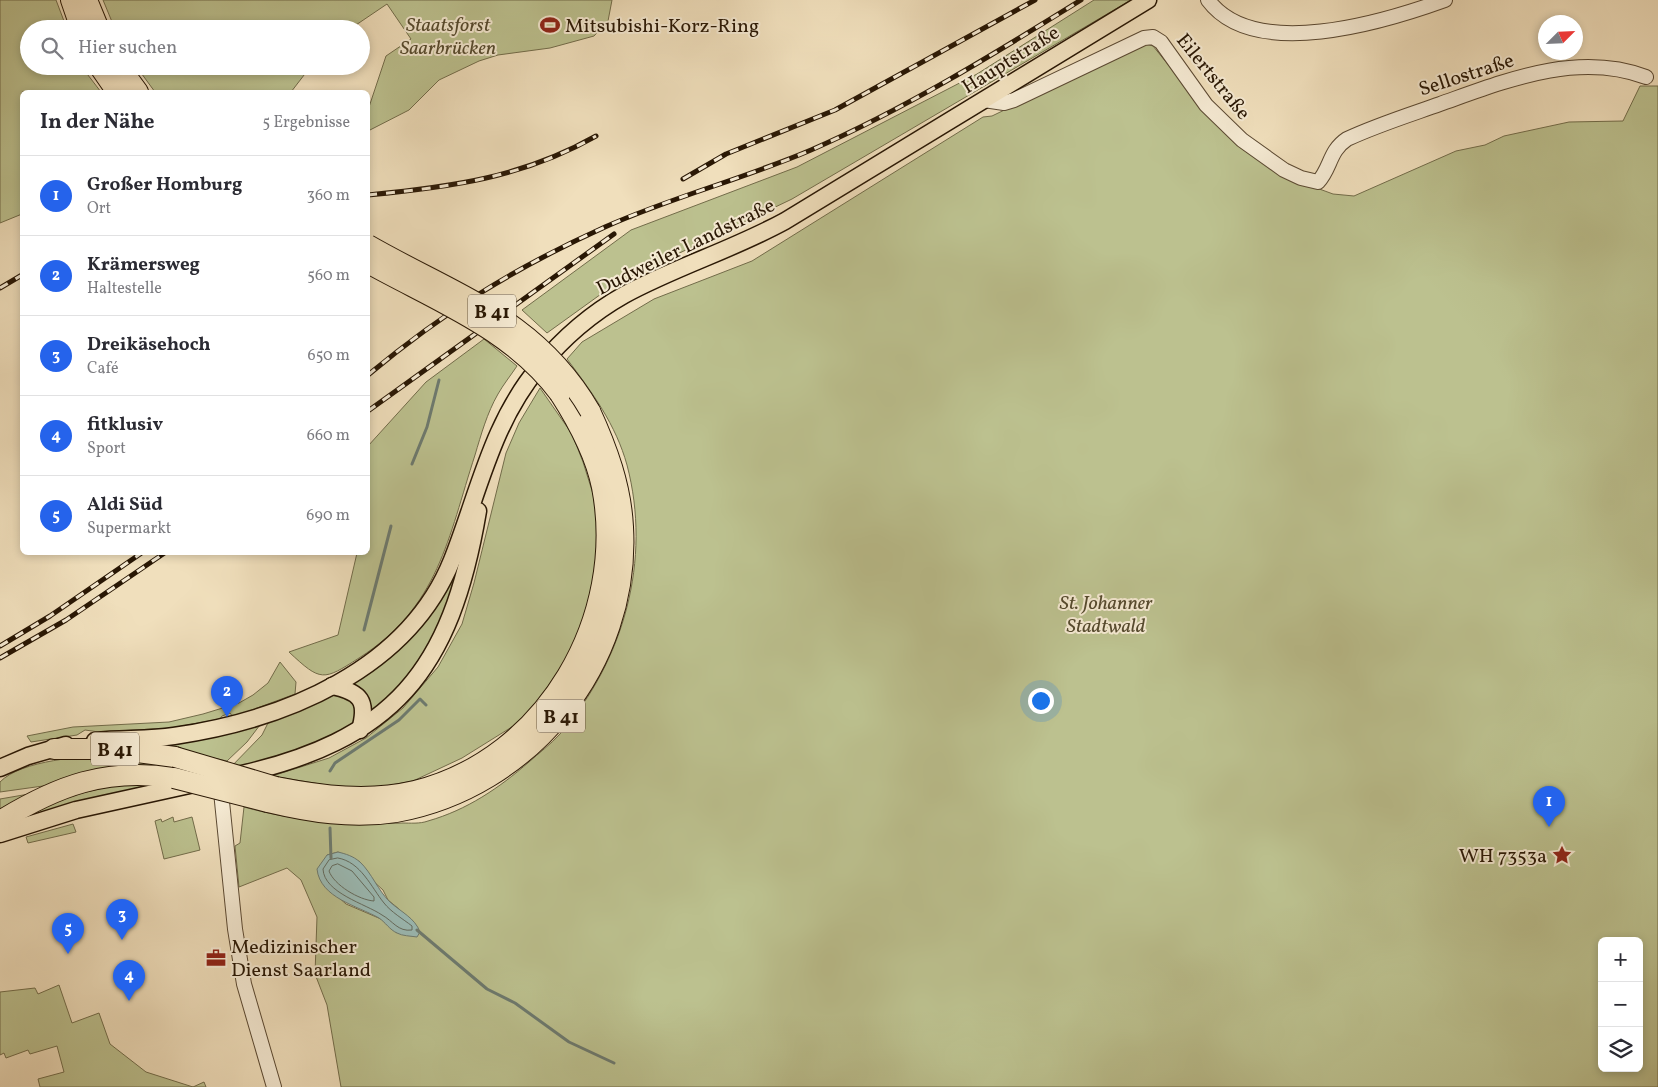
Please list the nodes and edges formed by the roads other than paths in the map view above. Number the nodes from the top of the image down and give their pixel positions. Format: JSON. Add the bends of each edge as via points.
{"nodes":[{"id":1,"x":71,"y":0,"type":"edge"},
{"id":2,"x":87,"y":0,"type":"edge"},
{"id":3,"x":1148,"y":0,"type":"edge"},
{"id":4,"x":1208,"y":0,"type":"edge"},
{"id":5,"x":1445,"y":0,"type":"edge"},
{"id":6,"x":78,"y":20,"type":"edge"},
{"id":7,"x":95,"y":20,"type":"edge"},
{"id":8,"x":106,"y":75,"type":"edge"},
{"id":9,"x":126,"y":75,"type":"edge"},
{"id":10,"x":1646,"y":77,"type":"dead end"},
{"id":11,"x":117,"y":90,"type":"edge"},
{"id":12,"x":137,"y":90,"type":"edge"},
{"id":13,"x":984,"y":100,"type":"junction"},
{"id":14,"x":921,"y":138,"type":"joint"},
{"id":15,"x":1324,"y":176,"type":"joint"},
{"id":16,"x":370,"y":246,"type":"edge"},
{"id":17,"x":370,"y":264,"type":"edge"},
{"id":18,"x":481,"y":484,"type":"junction"},
{"id":19,"x":332,"y":686,"type":"junction"},
{"id":20,"x":360,"y":730,"type":"junction"},
{"id":21,"x":54,"y":749,"type":"junction"},
{"id":22,"x":0,"y":768,"type":"edge"},
{"id":23,"x":219,"y":779,"type":"junction"},
{"id":24,"x":272,"y":795,"type":"junction"},
{"id":25,"x":0,"y":820,"type":"edge"},
{"id":26,"x":0,"y":834,"type":"edge"},
{"id":27,"x":274,"y":1087,"type":"edge"}],
"edges":[{"from":1,"to":6,"type":"highway"},
{"from":2,"to":7,"type":"highway"},
{"from":3,"to":13,"type":"main road","name":"Hauptstraße"},
{"from":4,"to":5,"type":"street","via":[[1225,18],[1268,33],[1383,21]]},
{"from":8,"to":11,"type":"highway"},
{"from":9,"to":12,"type":"highway"},
{"from":10,"to":15,"type":"street","name":"Sellostraße","via":[[1629,71],[1584,67],[1533,73],[1503,82],[1347,138],[1334,150]]},
{"from":13,"to":14,"type":"main road","name":"Hauptstraße"},
{"from":13,"to":15,"type":"street","name":"Eilertstraße","via":[[1004,103],[1014,100],[1105,55],[1153,37],[1164,46],[1206,105],[1242,140],[1301,178],[1318,182]]},
{"from":14,"to":18,"type":"main road","name":"Dudweiler Landstraße","via":[[755,237],[625,295],[583,323],[523,388],[502,424]]},
{"from":16,"to":24,"type":"highway","number":"B 41","bridge":true,"via":[[502,316],[550,357],[580,394],[606,448],[620,498],[623,528],[621,575],[610,625],[576,695],[561,716],[508,766],[464,791],[395,812],[322,814]]},
{"from":17,"to":24,"type":"highway","number":"B 41","bridge":true,"via":[[485,325],[539,368],[560,394],[591,451],[602,486],[606,558],[603,583],[593,622],[575,662],[550,703],[532,724],[490,758],[441,783],[415,791],[369,797]]},
{"from":18,"to":19,"type":"main road","name":"Dudweiler Landstraße","via":[[442,584],[420,617],[377,658]]},
{"from":18,"to":20,"type":"main road","name":"Dudweiler Landstraße","via":[[465,570],[438,645],[399,698]]},
{"from":19,"to":20,"type":"main road","via":[[353,692],[362,701],[364,715]]},
{"from":19,"to":21,"type":"main road","name":"Dudweiler Landstraße","via":[[282,709],[220,728],[171,736],[78,742]]},
{"from":20,"to":23,"type":"main road","name":"Dudweiler Landstraße","via":[[333,745],[298,758]]},
{"from":21,"to":22,"type":"main road","name":"Dudweiler Landstraße"},
{"from":21,"to":24,"type":"highway","number":"B 41","bridge":true,"via":[[114,748],[174,757]]},
{"from":23,"to":26,"type":"main road","name":"Dudweiler Landstraße","via":[[76,810]]},
{"from":23,"to":27,"type":"street","via":[[244,984]]},
{"from":24,"to":25,"type":"highway","number":"B 41","bridge":true,"via":[[139,774],[88,780],[34,800]]}]}
